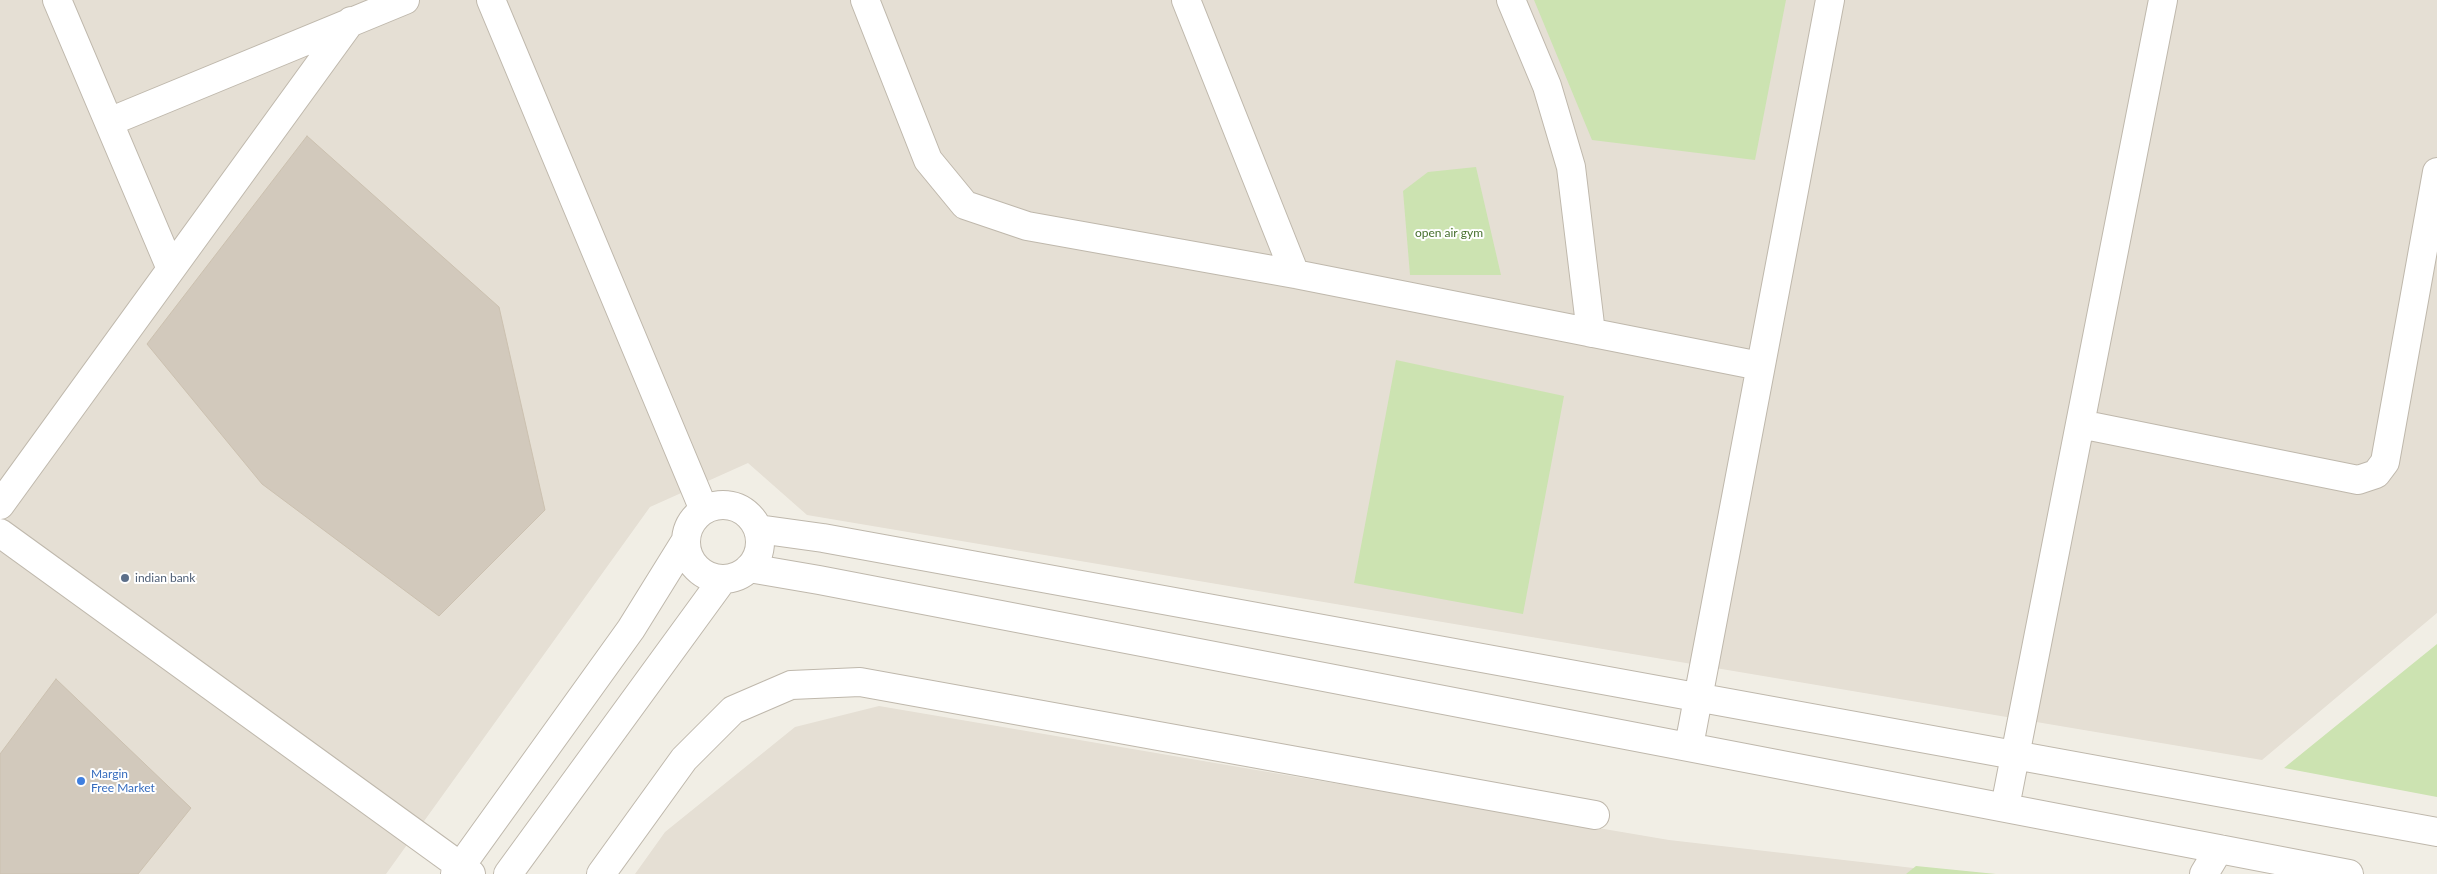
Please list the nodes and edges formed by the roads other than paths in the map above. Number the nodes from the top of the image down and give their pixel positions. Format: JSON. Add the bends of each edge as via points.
{"nodes":[{"id":1,"x":57,"y":0,"type":"edge"},
{"id":2,"x":405,"y":0,"type":"edge"},
{"id":3,"x":491,"y":0,"type":"edge"},
{"id":4,"x":865,"y":0,"type":"edge"},
{"id":5,"x":1186,"y":0,"type":"edge"},
{"id":6,"x":1511,"y":0,"type":"edge"},
{"id":7,"x":1830,"y":0,"type":"edge"},
{"id":8,"x":2163,"y":0,"type":"edge"},
{"id":9,"x":351,"y":21,"type":"junction"},
{"id":10,"x":109,"y":122,"type":"junction"},
{"id":11,"x":2437,"y":172,"type":"edge"},
{"id":12,"x":171,"y":269,"type":"junction"},
{"id":13,"x":1295,"y":274,"type":"junction"},
{"id":14,"x":1591,"y":333,"type":"junction"},
{"id":15,"x":1760,"y":366,"type":"junction"},
{"id":16,"x":2080,"y":424,"type":"junction"},
{"id":17,"x":0,"y":505,"type":"edge"},
{"id":18,"x":704,"y":510,"type":"junction"},
{"id":19,"x":758,"y":529,"type":"junction"},
{"id":20,"x":0,"y":533,"type":"edge"},
{"id":21,"x":685,"y":542,"type":"junction"},
{"id":22,"x":749,"y":568,"type":"junction"},
{"id":23,"x":723,"y":579,"type":"junction"},
{"id":24,"x":1698,"y":697,"type":"junction"},
{"id":25,"x":1688,"y":746,"type":"junction"},
{"id":26,"x":2016,"y":755,"type":"junction"},
{"id":27,"x":2005,"y":807,"type":"junction"},
{"id":28,"x":1595,"y":815,"type":"dead end"},
{"id":29,"x":2437,"y":832,"type":"edge"},
{"id":30,"x":2219,"y":849,"type":"junction"},
{"id":31,"x":462,"y":871,"type":"edge"},
{"id":32,"x":508,"y":874,"type":"edge"},
{"id":33,"x":601,"y":874,"type":"edge"},
{"id":34,"x":2204,"y":874,"type":"edge"},
{"id":35,"x":2349,"y":874,"type":"edge"}],
"edges":[{"from":1,"to":10,"type":"street"},
{"from":2,"to":9,"type":"street"},
{"from":3,"to":18,"type":"street"},
{"from":4,"to":13,"type":"street","via":[[928,160],[965,206],[1028,226]]},
{"from":5,"to":13,"type":"street"},
{"from":6,"to":14,"type":"street","via":[[1547,86],[1571,167]]},
{"from":7,"to":15,"type":"street"},
{"from":8,"to":16,"type":"street"},
{"from":9,"to":10,"type":"street"},
{"from":9,"to":12,"type":"street"},
{"from":10,"to":12,"type":"street"},
{"from":11,"to":16,"type":"street","via":[[2385,462],[2376,474],[2358,480]]},
{"from":12,"to":17,"type":"street"},
{"from":13,"to":14,"type":"street"},
{"from":14,"to":15,"type":"street"},
{"from":15,"to":24,"type":"street"},
{"from":16,"to":26,"type":"street"},
{"from":18,"to":19,"type":"street","via":[[723,505],[739,508]]},
{"from":18,"to":21,"type":"street","via":[[687,530]]},
{"from":19,"to":22,"type":"street","via":[[760,542]]},
{"from":19,"to":24,"type":"street"},
{"from":20,"to":31,"type":"street"},
{"from":21,"to":23,"type":"street","via":[[688,556],[696,568]]},
{"from":21,"to":31,"type":"street","via":[[632,629]]},
{"from":22,"to":23,"type":"street","via":[[739,575]]},
{"from":22,"to":25,"type":"street"},
{"from":23,"to":32,"type":"street"},
{"from":24,"to":25,"type":"street"},
{"from":24,"to":26,"type":"street"},
{"from":25,"to":27,"type":"street"},
{"from":26,"to":27,"type":"street"},
{"from":26,"to":29,"type":"street"},
{"from":27,"to":30,"type":"street"},
{"from":28,"to":33,"type":"street","via":[[860,682],[791,685],[733,710],[684,759]]},
{"from":30,"to":34,"type":"street"},
{"from":30,"to":35,"type":"street"}]}
